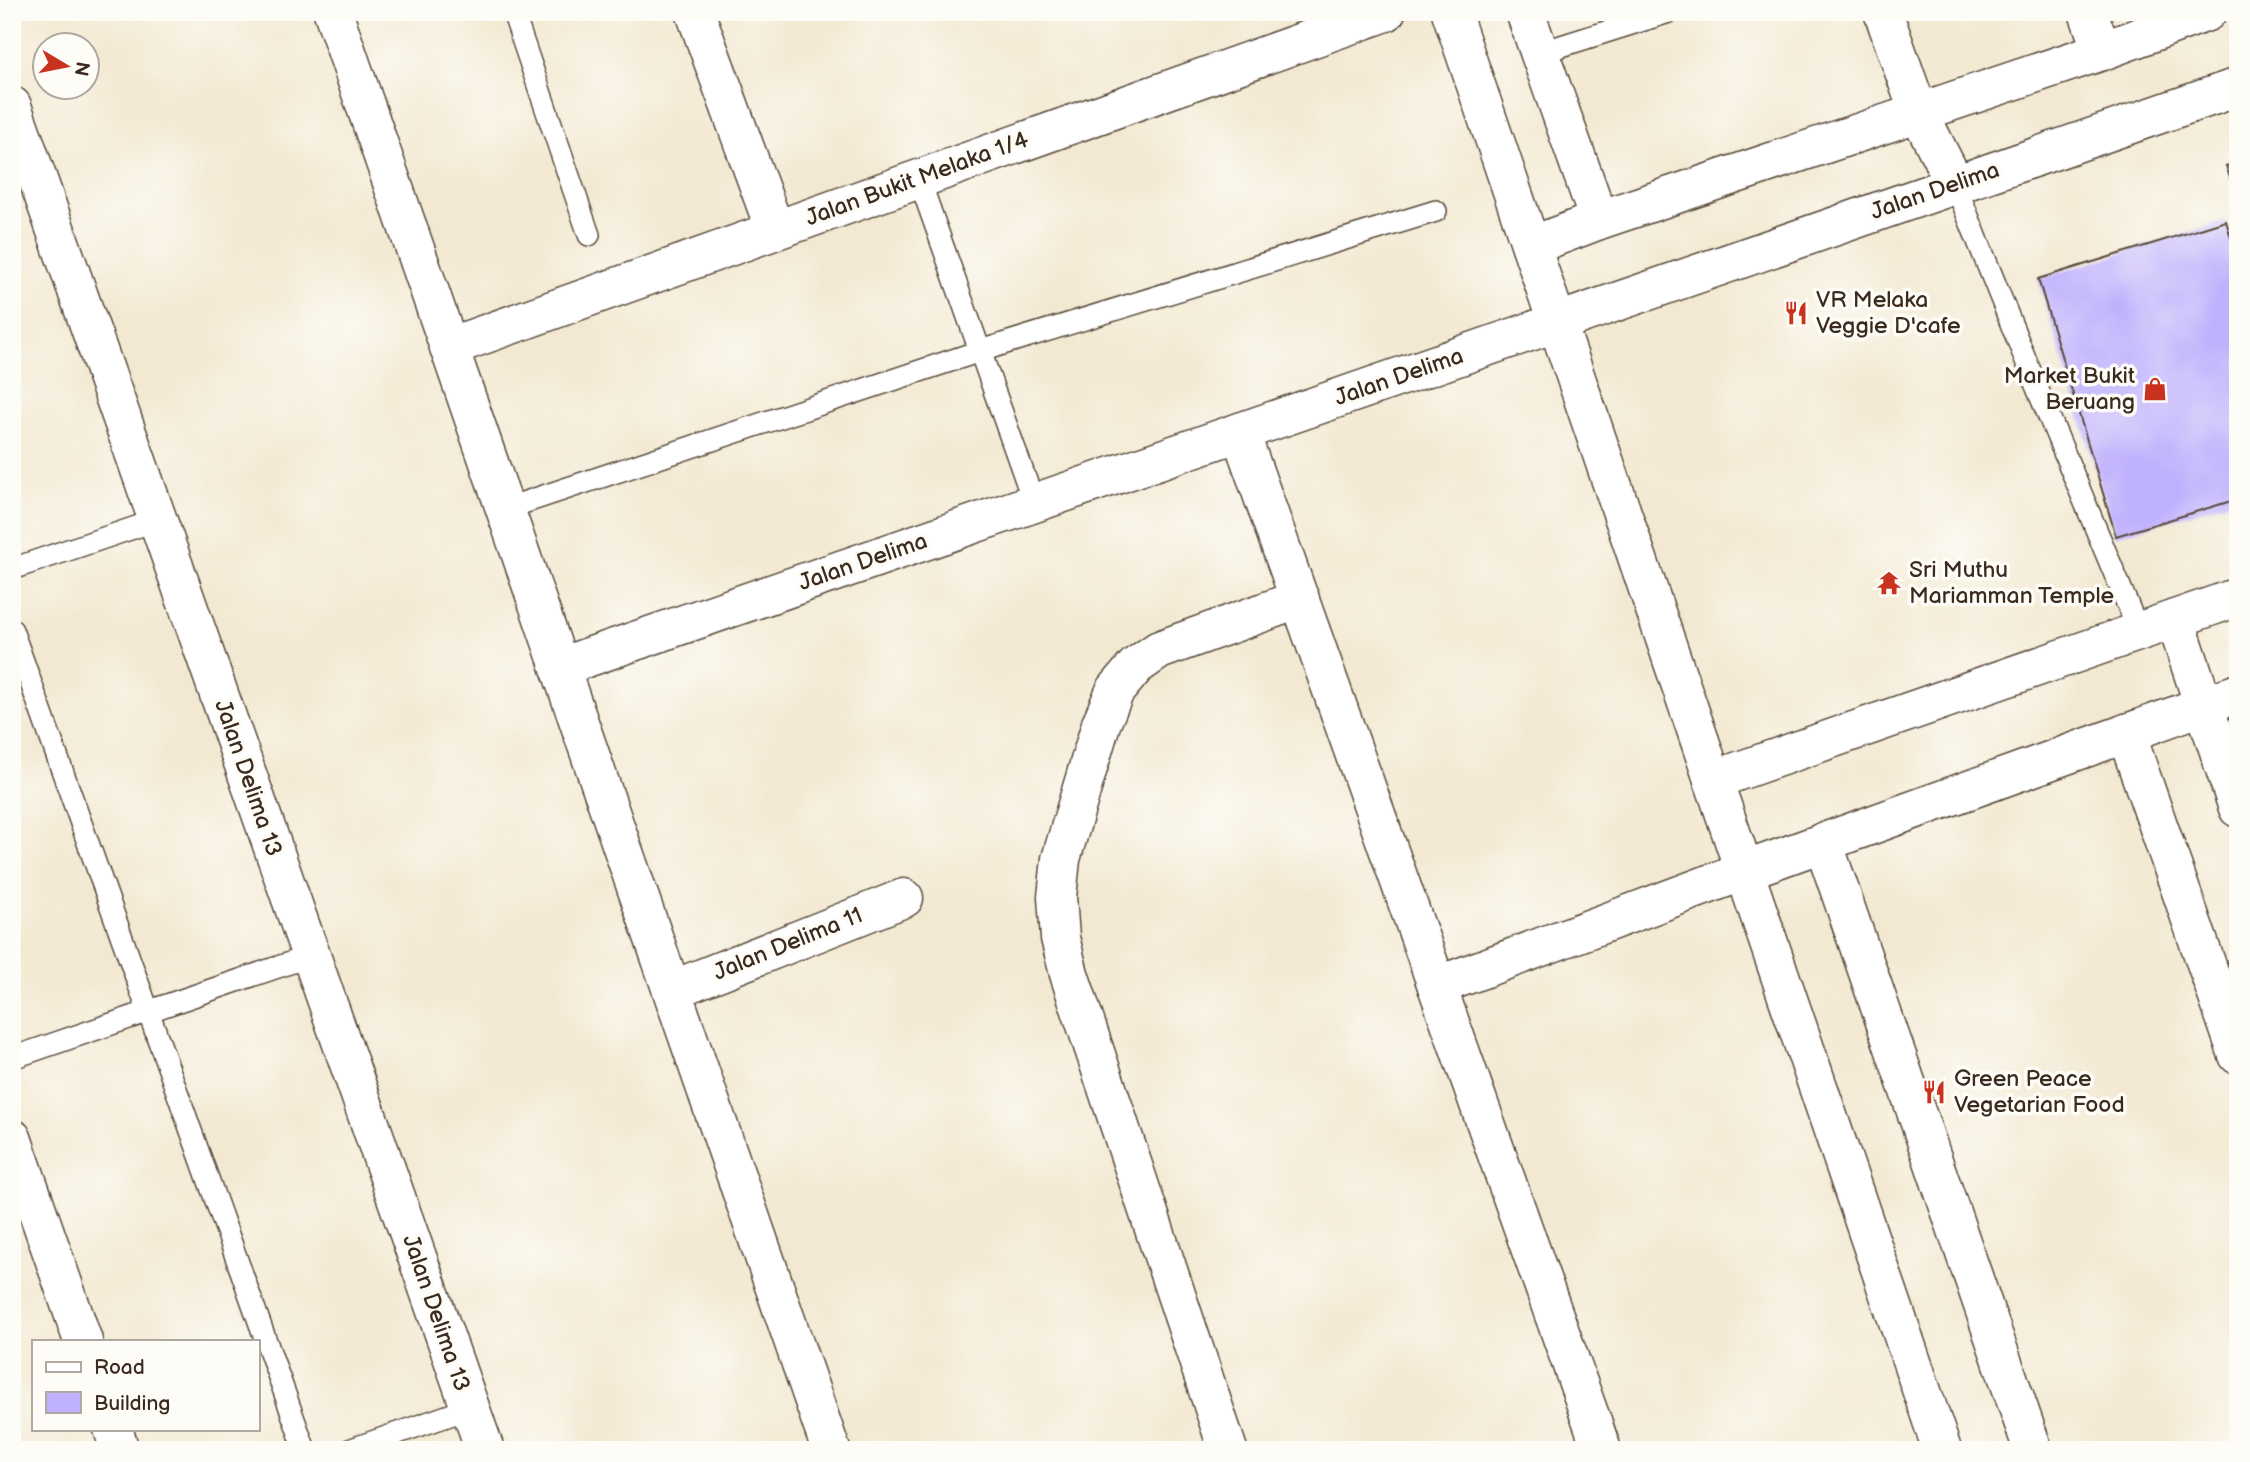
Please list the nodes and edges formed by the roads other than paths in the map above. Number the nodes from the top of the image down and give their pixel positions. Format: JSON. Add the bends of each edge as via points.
{"nodes":[{"id":1,"x":333,"y":12,"type":"edge"},
{"id":2,"x":513,"y":12,"type":"edge"},
{"id":3,"x":695,"y":12,"type":"edge"},
{"id":4,"x":1386,"y":12,"type":"edge"},
{"id":5,"x":1451,"y":12,"type":"edge"},
{"id":6,"x":1525,"y":12,"type":"edge"},
{"id":7,"x":1669,"y":12,"type":"edge"},
{"id":8,"x":1883,"y":12,"type":"edge"},
{"id":9,"x":2088,"y":12,"type":"edge"},
{"id":10,"x":2207,"y":12,"type":"edge"},
{"id":11,"x":2102,"y":51,"type":"junction"},
{"id":12,"x":1539,"y":53,"type":"junction"},
{"id":13,"x":2238,"y":87,"type":"edge"},
{"id":14,"x":12,"y":106,"type":"edge"},
{"id":15,"x":1918,"y":111,"type":"junction"},
{"id":16,"x":919,"y":179,"type":"junction"},
{"id":17,"x":1955,"y":184,"type":"junction"},
{"id":18,"x":1436,"y":211,"type":"dead end"},
{"id":19,"x":1599,"y":220,"type":"junction"},
{"id":20,"x":775,"y":230,"type":"junction"},
{"id":21,"x":589,"y":235,"type":"dead end"},
{"id":22,"x":1531,"y":246,"type":"junction"},
{"id":23,"x":1557,"y":323,"type":"junction"},
{"id":24,"x":449,"y":347,"type":"junction"},
{"id":25,"x":980,"y":351,"type":"junction"},
{"id":26,"x":1240,"y":432,"type":"junction"},
{"id":27,"x":1034,"y":503,"type":"junction"},
{"id":28,"x":505,"y":509,"type":"junction"},
{"id":29,"x":157,"y":520,"type":"junction"},
{"id":30,"x":12,"y":569,"type":"edge"},
{"id":31,"x":2238,"y":597,"type":"edge"},
{"id":32,"x":1300,"y":599,"type":"junction"},
{"id":33,"x":2175,"y":619,"type":"junction"},
{"id":34,"x":12,"y":630,"type":"edge"},
{"id":35,"x":2138,"y":632,"type":"junction"},
{"id":36,"x":560,"y":667,"type":"junction"},
{"id":37,"x":2220,"y":700,"type":"edge"},
{"id":38,"x":2126,"y":733,"type":"junction"},
{"id":39,"x":1713,"y":780,"type":"junction"},
{"id":40,"x":2238,"y":808,"type":"edge"},
{"id":41,"x":1824,"y":842,"type":"junction"},
{"id":42,"x":1744,"y":871,"type":"junction"},
{"id":43,"x":904,"y":898,"type":"dead end"},
{"id":44,"x":310,"y":956,"type":"junction"},
{"id":45,"x":1437,"y":986,"type":"junction"},
{"id":46,"x":671,"y":990,"type":"junction"},
{"id":47,"x":148,"y":1011,"type":"junction"},
{"id":48,"x":2238,"y":1055,"type":"edge"},
{"id":49,"x":12,"y":1058,"type":"edge"},
{"id":50,"x":12,"y":1138,"type":"edge"},
{"id":51,"x":83,"y":1340,"type":"edge"},
{"id":52,"x":470,"y":1408,"type":"junction"},
{"id":53,"x":113,"y":1430,"type":"edge"},
{"id":54,"x":120,"y":1450,"type":"edge"},
{"id":55,"x":305,"y":1450,"type":"edge"},
{"id":56,"x":349,"y":1450,"type":"edge"},
{"id":57,"x":485,"y":1450,"type":"edge"},
{"id":58,"x":831,"y":1450,"type":"edge"},
{"id":59,"x":1228,"y":1450,"type":"edge"},
{"id":60,"x":1602,"y":1450,"type":"edge"},
{"id":61,"x":1942,"y":1450,"type":"edge"},
{"id":62,"x":2033,"y":1450,"type":"edge"}],
"edges":[{"from":1,"to":24,"type":"street"},
{"from":2,"to":21,"type":"lane"},
{"from":3,"to":20,"type":"street"},
{"from":4,"to":16,"type":"street","name":"Jalan Bukit Melaka 1/4"},
{"from":5,"to":22,"type":"street"},
{"from":6,"to":12,"type":"street"},
{"from":7,"to":12,"type":"lane"},
{"from":8,"to":15,"type":"street"},
{"from":9,"to":11,"type":"street"},
{"from":10,"to":11,"type":"street"},
{"from":11,"to":15,"type":"street"},
{"from":12,"to":19,"type":"street"},
{"from":13,"to":17,"type":"street","name":"Jalan Delima"},
{"from":14,"to":29,"type":"street","name":"Jalan Delima 13"},
{"from":15,"to":17,"type":"street"},
{"from":15,"to":19,"type":"street"},
{"from":16,"to":20,"type":"street","name":"Jalan Bukit Melaka 1/4"},
{"from":16,"to":25,"type":"lane"},
{"from":17,"to":23,"type":"street","name":"Jalan Delima"},
{"from":17,"to":35,"type":"lane"},
{"from":18,"to":25,"type":"lane"},
{"from":19,"to":22,"type":"street"},
{"from":20,"to":24,"type":"street","name":"Jalan Bukit Melaka 1/4"},
{"from":22,"to":23,"type":"street"},
{"from":23,"to":26,"type":"street","name":"Jalan Delima"},
{"from":23,"to":39,"type":"street"},
{"from":24,"to":28,"type":"street"},
{"from":25,"to":27,"type":"lane"},
{"from":25,"to":28,"type":"lane"},
{"from":26,"to":27,"type":"street","name":"Jalan Delima"},
{"from":26,"to":32,"type":"street"},
{"from":27,"to":36,"type":"street","name":"Jalan Delima"},
{"from":28,"to":36,"type":"street"},
{"from":29,"to":30,"type":"lane"},
{"from":29,"to":44,"type":"street","name":"Jalan Delima 13"},
{"from":31,"to":33,"type":"street"},
{"from":32,"to":45,"type":"street"},
{"from":32,"to":59,"type":"street","via":[[1159,650],[1136,666],[1115,691],[1061,859],[1057,897],[1059,938],[1069,974]]},
{"from":33,"to":35,"type":"street"},
{"from":33,"to":37,"type":"street"},
{"from":34,"to":47,"type":"lane"},
{"from":35,"to":39,"type":"street"},
{"from":36,"to":46,"type":"street"},
{"from":37,"to":38,"type":"street"},
{"from":37,"to":40,"type":"street"},
{"from":38,"to":41,"type":"street"},
{"from":38,"to":48,"type":"street"},
{"from":39,"to":42,"type":"street"},
{"from":41,"to":42,"type":"street"},
{"from":41,"to":62,"type":"street"},
{"from":42,"to":45,"type":"street"},
{"from":42,"to":61,"type":"street"},
{"from":43,"to":46,"type":"street","name":"Jalan Delima 11"},
{"from":44,"to":47,"type":"lane"},
{"from":44,"to":52,"type":"street","name":"Jalan Delima 13"},
{"from":45,"to":60,"type":"street"},
{"from":46,"to":58,"type":"street"},
{"from":47,"to":49,"type":"lane"},
{"from":47,"to":55,"type":"lane"},
{"from":50,"to":51,"type":"street"},
{"from":52,"to":56,"type":"lane"},
{"from":52,"to":57,"type":"street","name":"Jalan Delima 13"},
{"from":53,"to":54,"type":"street"}]}
